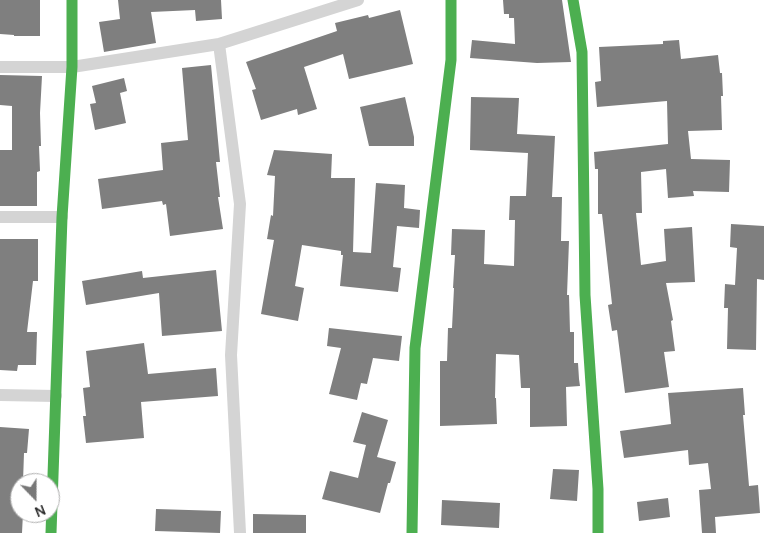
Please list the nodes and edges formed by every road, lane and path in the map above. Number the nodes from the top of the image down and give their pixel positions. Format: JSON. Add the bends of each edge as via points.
{"nodes":[{"id":1,"x":72,"y":0,"type":"edge"},
{"id":2,"x":358,"y":0,"type":"edge"},
{"id":3,"x":451,"y":0,"type":"edge"},
{"id":4,"x":573,"y":0,"type":"edge"},
{"id":5,"x":219,"y":44,"type":"junction"},
{"id":6,"x":0,"y":67,"type":"edge"},
{"id":7,"x":72,"y":67,"type":"junction"},
{"id":8,"x":0,"y":216,"type":"edge"},
{"id":9,"x":62,"y":217,"type":"junction"},
{"id":10,"x":0,"y":395,"type":"edge"},
{"id":11,"x":56,"y":396,"type":"junction"},
{"id":12,"x":51,"y":533,"type":"edge"},
{"id":13,"x":240,"y":533,"type":"edge"},
{"id":14,"x":412,"y":533,"type":"edge"},
{"id":15,"x":598,"y":533,"type":"edge"}],
"edges":[{"from":1,"to":7,"type":"street"},
{"from":2,"to":5,"type":"street"},
{"from":3,"to":14,"type":"street","via":[[452,60],[415,348]]},
{"from":4,"to":15,"type":"street","via":[[582,52],[585,295]]},
{"from":5,"to":7,"type":"street"},
{"from":5,"to":13,"type":"street","via":[[240,204],[231,355]]},
{"from":6,"to":7,"type":"street"},
{"from":7,"to":9,"type":"street"},
{"from":8,"to":9,"type":"street"},
{"from":9,"to":11,"type":"street"},
{"from":10,"to":11,"type":"street"},
{"from":11,"to":12,"type":"street"}]}
